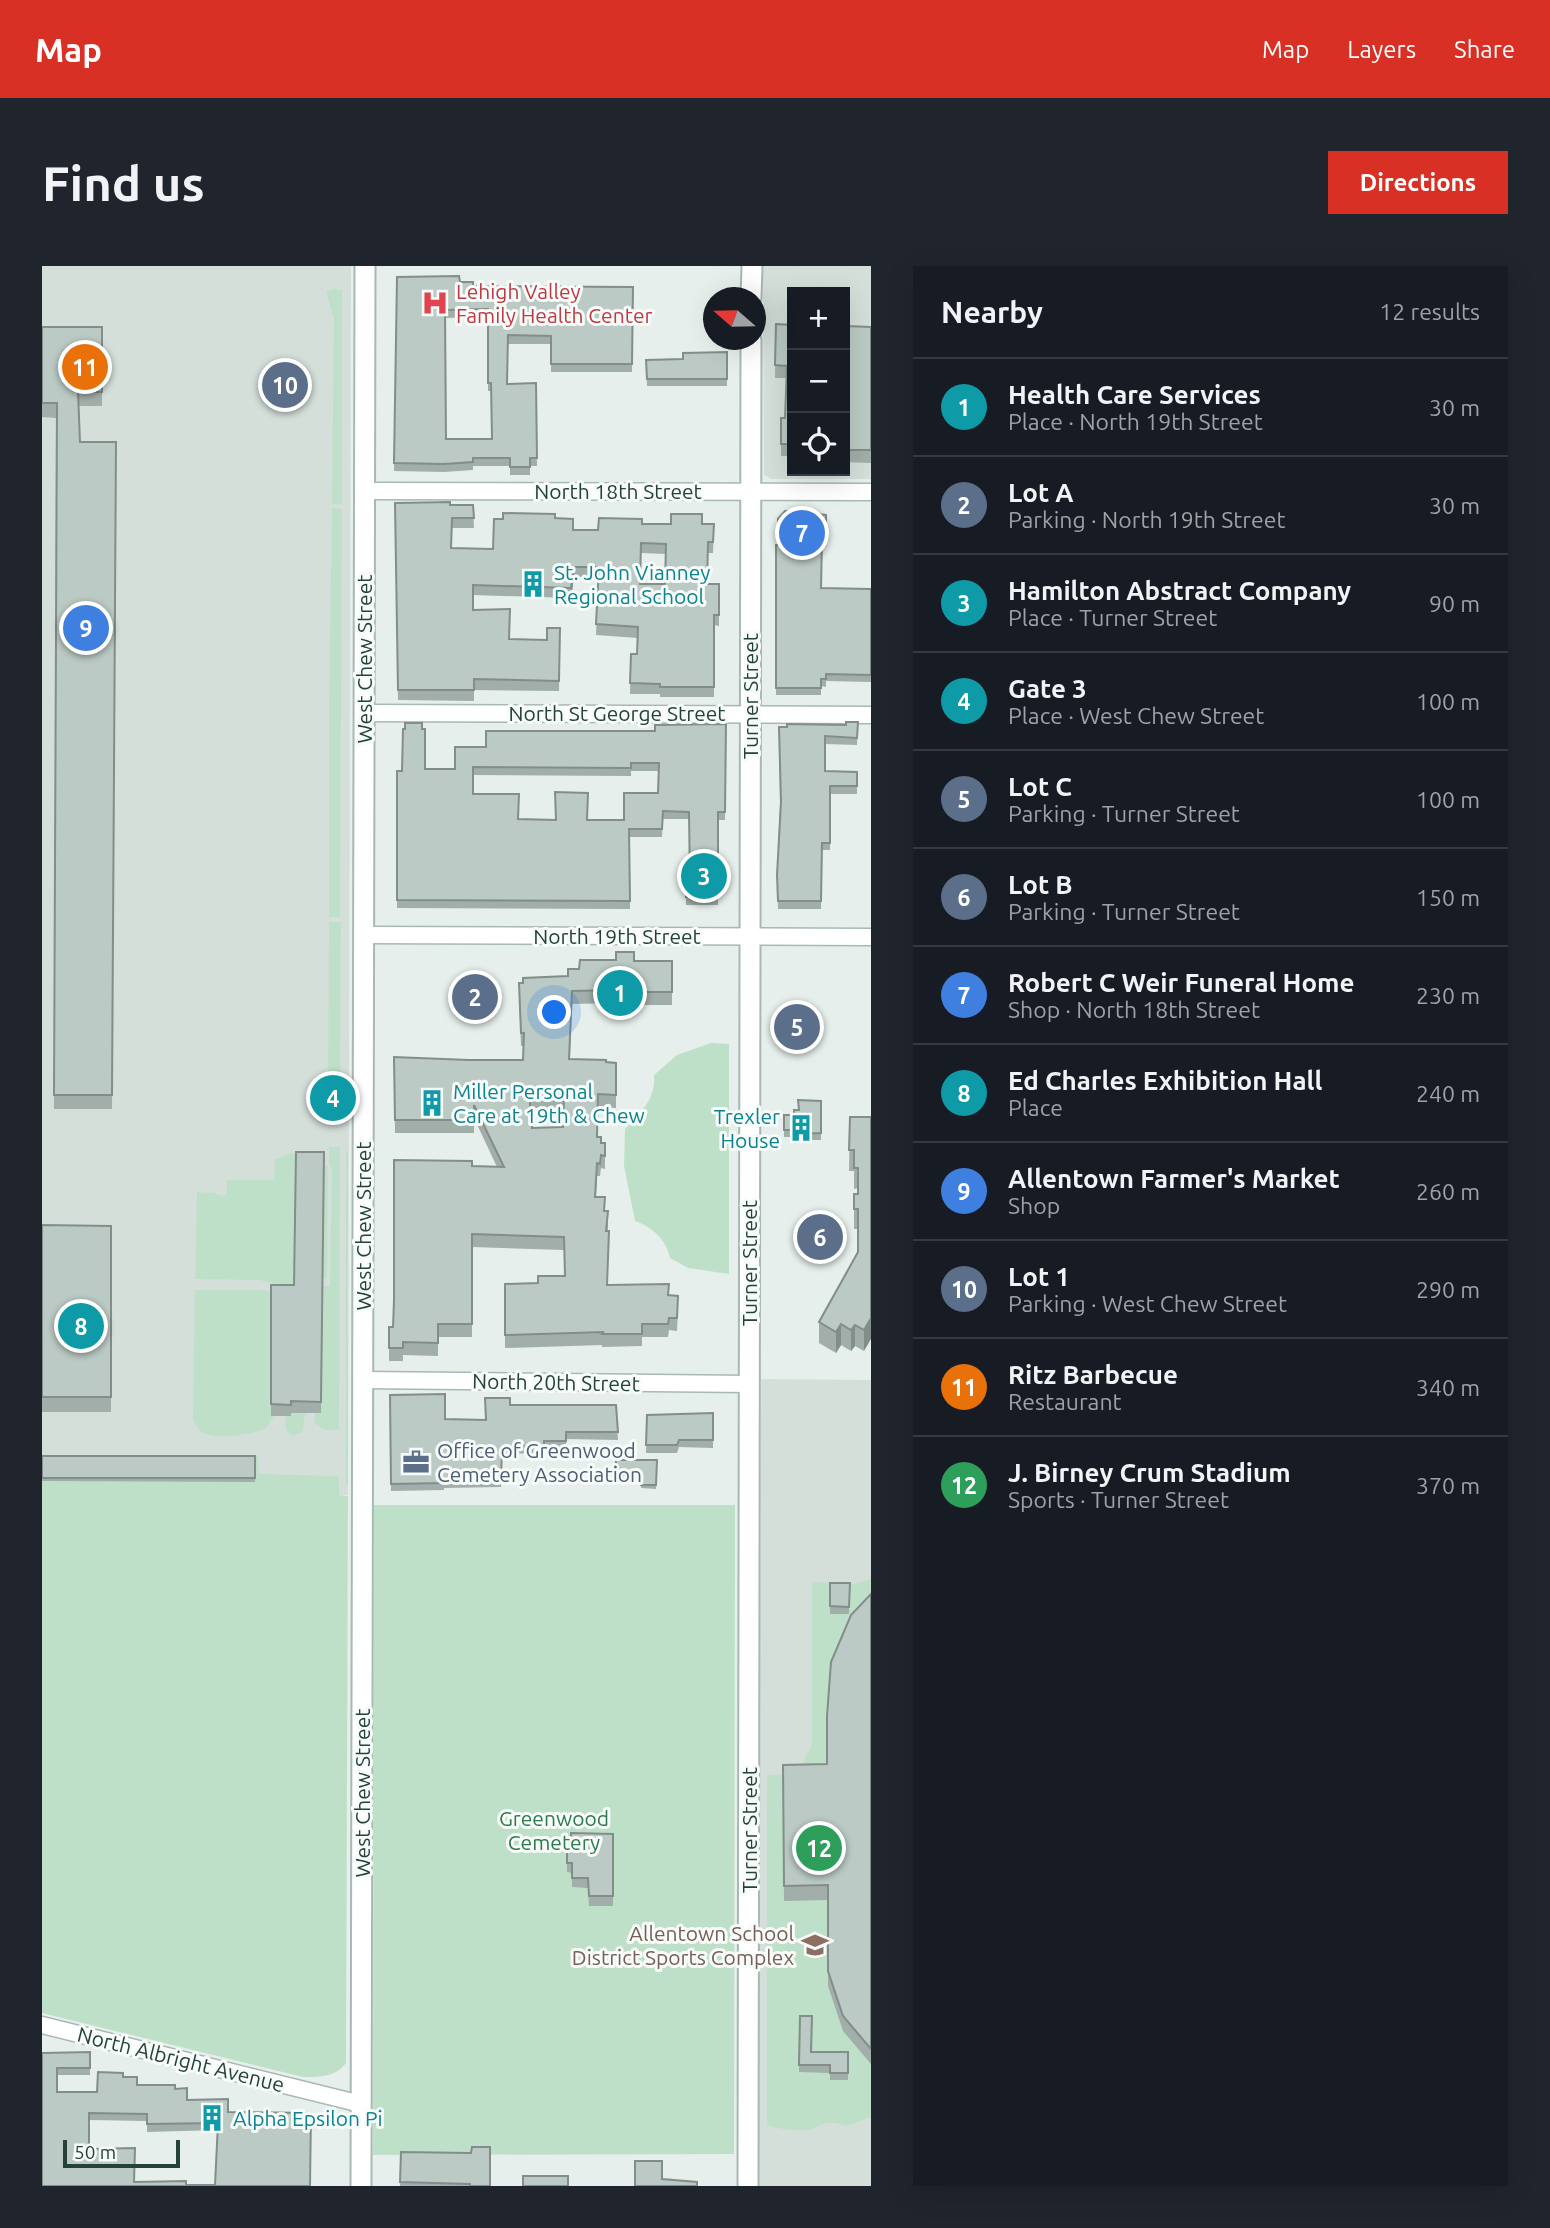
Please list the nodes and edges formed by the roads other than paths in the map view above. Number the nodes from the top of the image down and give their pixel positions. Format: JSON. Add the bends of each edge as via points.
{"nodes":[{"id":1,"x":365,"y":266,"type":"edge"},
{"id":2,"x":752,"y":266,"type":"edge"},
{"id":3,"x":751,"y":287,"type":"edge"},
{"id":4,"x":751,"y":350,"type":"edge"},
{"id":5,"x":364,"y":491,"type":"junction"},
{"id":6,"x":751,"y":492,"type":"junction"},
{"id":7,"x":871,"y":492,"type":"edge"},
{"id":8,"x":364,"y":713,"type":"junction"},
{"id":9,"x":750,"y":714,"type":"junction"},
{"id":10,"x":871,"y":715,"type":"edge"},
{"id":11,"x":363,"y":935,"type":"junction"},
{"id":12,"x":750,"y":937,"type":"junction"},
{"id":13,"x":871,"y":937,"type":"edge"},
{"id":14,"x":363,"y":1380,"type":"junction"},
{"id":15,"x":749,"y":1384,"type":"junction"},
{"id":16,"x":42,"y":2025,"type":"edge"},
{"id":17,"x":361,"y":2104,"type":"junction"},
{"id":18,"x":361,"y":2186,"type":"edge"},
{"id":19,"x":748,"y":2186,"type":"edge"}],
"edges":[{"from":1,"to":5,"type":"street","name":"West Chew Street"},
{"from":2,"to":3,"type":"street"},
{"from":4,"to":6,"type":"street","name":"Turner Street"},
{"from":5,"to":6,"type":"street","name":"North 18th Street"},
{"from":5,"to":8,"type":"street","name":"West Chew Street"},
{"from":6,"to":7,"type":"street","name":"North 18th Street"},
{"from":6,"to":9,"type":"street","name":"Turner Street"},
{"from":8,"to":9,"type":"street","name":"North St George Street"},
{"from":8,"to":11,"type":"street","name":"West Chew Street"},
{"from":9,"to":10,"type":"street","name":"North St George Street"},
{"from":9,"to":12,"type":"street","name":"Turner Street"},
{"from":11,"to":12,"type":"street","name":"North 19th Street"},
{"from":11,"to":14,"type":"street","name":"West Chew Street"},
{"from":12,"to":13,"type":"street","name":"North 19th Street"},
{"from":12,"to":15,"type":"street","name":"Turner Street"},
{"from":14,"to":15,"type":"street","name":"North 20th Street"},
{"from":14,"to":17,"type":"street","name":"West Chew Street"},
{"from":15,"to":19,"type":"street","name":"Turner Street"},
{"from":16,"to":17,"type":"street","name":"North Albright Avenue"},
{"from":17,"to":18,"type":"street","name":"West Chew Street"}]}
